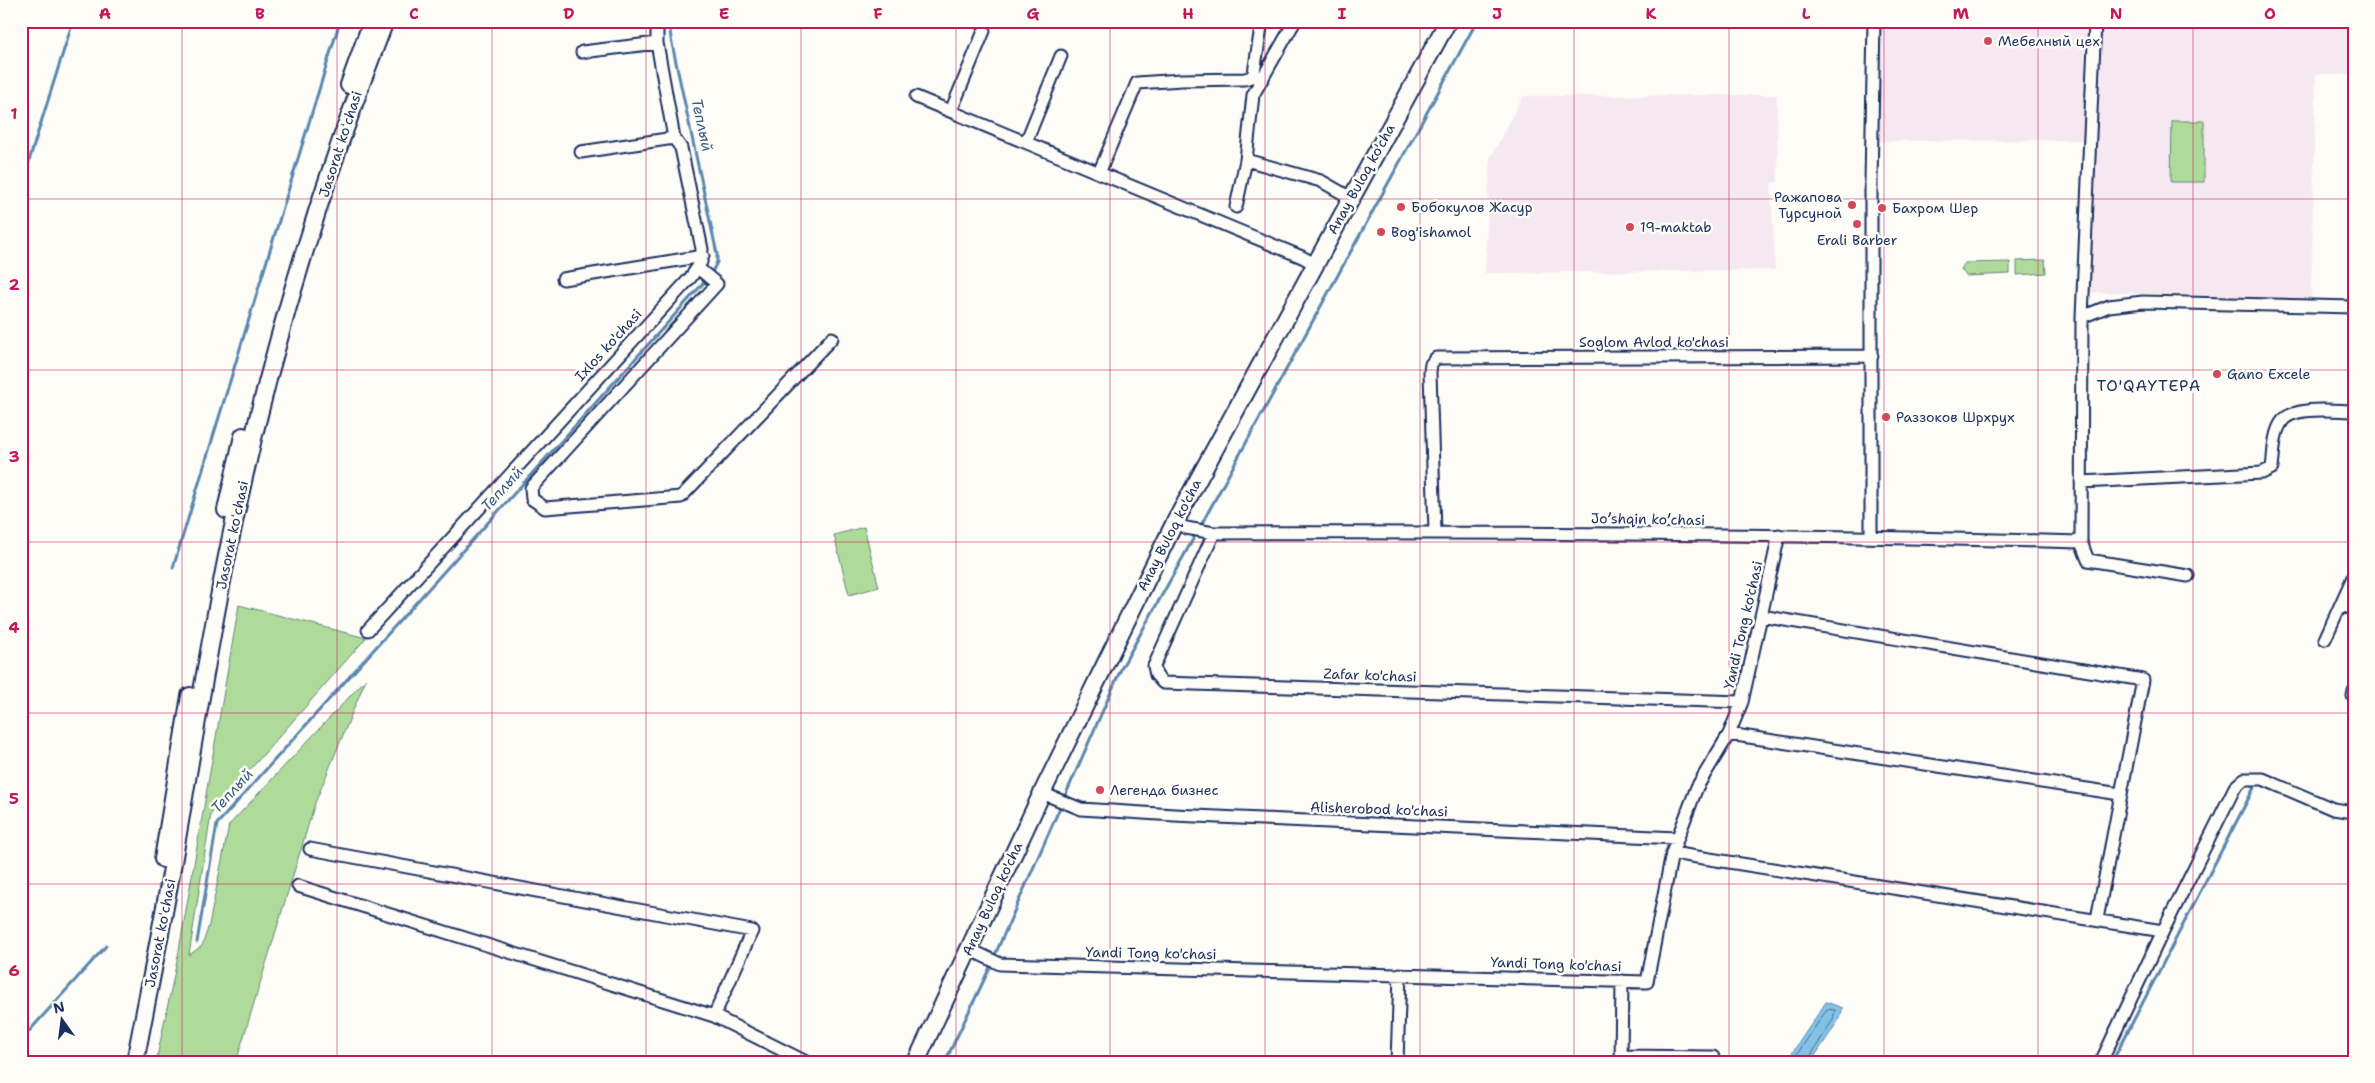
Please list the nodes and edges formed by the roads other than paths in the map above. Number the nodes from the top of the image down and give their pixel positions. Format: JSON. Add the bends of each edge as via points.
{"nodes":[{"id":1,"x":372,"y":21,"type":"edge"},
{"id":2,"x":385,"y":21,"type":"edge"},
{"id":3,"x":657,"y":21,"type":"edge"},
{"id":4,"x":1262,"y":21,"type":"edge"},
{"id":5,"x":1295,"y":21,"type":"edge"},
{"id":6,"x":1448,"y":21,"type":"edge"},
{"id":7,"x":1874,"y":21,"type":"edge"},
{"id":8,"x":2095,"y":21,"type":"edge"},
{"id":9,"x":984,"y":31,"type":"dead end"},
{"id":10,"x":657,"y":43,"type":"junction"},
{"id":11,"x":582,"y":52,"type":"dead end"},
{"id":12,"x":1061,"y":56,"type":"dead end"},
{"id":13,"x":916,"y":97,"type":"dead end"},
{"id":14,"x":951,"y":111,"type":"junction"},
{"id":15,"x":674,"y":138,"type":"junction"},
{"id":16,"x":1026,"y":142,"type":"junction"},
{"id":17,"x":581,"y":152,"type":"dead end"},
{"id":18,"x":1246,"y":160,"type":"junction"},
{"id":19,"x":1099,"y":172,"type":"junction"},
{"id":20,"x":1351,"y":198,"type":"junction"},
{"id":21,"x":1236,"y":207,"type":"dead end"},
{"id":22,"x":702,"y":256,"type":"junction"},
{"id":23,"x":1315,"y":264,"type":"junction"},
{"id":24,"x":698,"y":268,"type":"junction"},
{"id":25,"x":563,"y":279,"type":"dead end"},
{"id":26,"x":2354,"y":307,"type":"edge"},
{"id":27,"x":2082,"y":317,"type":"junction"},
{"id":28,"x":832,"y":338,"type":"dead end"},
{"id":29,"x":1872,"y":356,"type":"junction"},
{"id":30,"x":2354,"y":411,"type":"edge"},
{"id":31,"x":2081,"y":482,"type":"junction"},
{"id":32,"x":1180,"y":525,"type":"junction"},
{"id":33,"x":1435,"y":532,"type":"junction"},
{"id":34,"x":1214,"y":533,"type":"junction"},
{"id":35,"x":1779,"y":536,"type":"junction"},
{"id":36,"x":1871,"y":536,"type":"junction"},
{"id":37,"x":2081,"y":542,"type":"junction"},
{"id":38,"x":2354,"y":575,"type":"edge"},
{"id":39,"x":2188,"y":576,"type":"dead end"},
{"id":40,"x":2341,"y":606,"type":"junction"},
{"id":41,"x":2354,"y":608,"type":"edge"},
{"id":42,"x":1761,"y":616,"type":"junction"},
{"id":43,"x":368,"y":630,"type":"dead end"},
{"id":44,"x":2325,"y":639,"type":"dead end"},
{"id":45,"x":1742,"y":702,"type":"junction"},
{"id":46,"x":1729,"y":734,"type":"junction"},
{"id":47,"x":2120,"y":794,"type":"junction"},
{"id":48,"x":1047,"y":795,"type":"junction"},
{"id":49,"x":2354,"y":812,"type":"edge"},
{"id":50,"x":1677,"y":838,"type":"junction"},
{"id":51,"x":310,"y":849,"type":"dead end"},
{"id":52,"x":1672,"y":853,"type":"junction"},
{"id":53,"x":298,"y":886,"type":"dead end"},
{"id":54,"x":2097,"y":919,"type":"junction"},
{"id":55,"x":2163,"y":931,"type":"junction"},
{"id":56,"x":974,"y":952,"type":"junction"},
{"id":57,"x":1400,"y":974,"type":"junction"},
{"id":58,"x":1622,"y":981,"type":"junction"},
{"id":59,"x":714,"y":1016,"type":"junction"},
{"id":60,"x":1713,"y":1058,"type":"dead end"},
{"id":61,"x":1621,"y":1059,"type":"edge"},
{"id":62,"x":124,"y":1062,"type":"edge"},
{"id":63,"x":135,"y":1062,"type":"edge"},
{"id":64,"x":806,"y":1062,"type":"edge"},
{"id":65,"x":916,"y":1062,"type":"edge"},
{"id":66,"x":1397,"y":1062,"type":"edge"},
{"id":67,"x":2101,"y":1062,"type":"edge"}],
"edges":[{"from":1,"to":62,"type":"main road","name":"Jasorat koʻchasi","via":[[336,120],[270,334],[232,480],[205,607],[161,873]]},
{"from":2,"to":63,"type":"main road","name":"Jasorat koʻchasi","via":[[338,144],[261,409],[232,529]]},
{"from":3,"to":10,"type":"street","name":"Ixlos ko'chasi"},
{"from":4,"to":19,"type":"street","via":[[1251,77],[1137,83]]},
{"from":5,"to":18,"type":"street","via":[[1253,95]]},
{"from":6,"to":20,"type":"main road","name":"Anay Buloq ko'cha"},
{"from":7,"to":29,"type":"street"},
{"from":8,"to":27,"type":"street"},
{"from":9,"to":14,"type":"street"},
{"from":10,"to":11,"type":"street"},
{"from":10,"to":15,"type":"street","name":"Ixlos ko'chasi"},
{"from":12,"to":16,"type":"street"},
{"from":13,"to":14,"type":"street"},
{"from":14,"to":16,"type":"street"},
{"from":15,"to":17,"type":"street"},
{"from":15,"to":22,"type":"street","name":"Ixlos ko'chasi","via":[[681,148]]},
{"from":16,"to":19,"type":"street"},
{"from":18,"to":20,"type":"street","via":[[1321,180]]},
{"from":18,"to":21,"type":"street"},
{"from":19,"to":23,"type":"street"},
{"from":20,"to":23,"type":"main road","name":"Anay Buloq ko'cha"},
{"from":22,"to":24,"type":"street","name":"Ixlos ko'chasi"},
{"from":22,"to":25,"type":"street"},
{"from":23,"to":32,"type":"main road","name":"Anay Buloq ko'cha"},
{"from":24,"to":28,"type":"street","via":[[717,284],[531,488],[532,499],[545,508],[681,496]]},
{"from":24,"to":43,"type":"street","name":"Ixlos ko'chasi"},
{"from":26,"to":27,"type":"street","via":[[2142,302],[2109,306]]},
{"from":27,"to":31,"type":"street"},
{"from":29,"to":33,"type":"street","name":"Soglom Avlod ko'chasi","via":[[1436,358],[1430,372]]},
{"from":29,"to":36,"type":"street"},
{"from":30,"to":31,"type":"street","via":[[2295,411],[2281,421],[2272,468],[2262,473]]},
{"from":31,"to":37,"type":"street"},
{"from":32,"to":34,"type":"street","name":"Joʼshqin koʼchasi"},
{"from":32,"to":48,"type":"main road","name":"Anay Buloq ko'cha"},
{"from":33,"to":34,"type":"street","name":"Joʼshqin koʼchasi"},
{"from":33,"to":35,"type":"street","name":"Joʼshqin koʼchasi"},
{"from":34,"to":45,"type":"street","name":"Zafar ko'chasi","via":[[1154,666],[1156,675],[1164,683]]},
{"from":35,"to":36,"type":"street","name":"Joʼshqin koʼchasi"},
{"from":35,"to":42,"type":"street","name":"Yandi Tong ko'chasi"},
{"from":36,"to":37,"type":"street","name":"Joʼshqin koʼchasi"},
{"from":37,"to":39,"type":"street","via":[[2088,560]]},
{"from":38,"to":40,"type":"street"},
{"from":40,"to":41,"type":"street"},
{"from":40,"to":44,"type":"street"},
{"from":42,"to":45,"type":"street","name":"Yandi Tong ko'chasi"},
{"from":42,"to":47,"type":"street","via":[[2143,680]]},
{"from":45,"to":46,"type":"street","name":"Yandi Tong ko'chasi"},
{"from":46,"to":47,"type":"street"},
{"from":46,"to":50,"type":"street","name":"Yandi Tong ko'chasi","via":[[1697,787]]},
{"from":47,"to":54,"type":"street"},
{"from":48,"to":50,"type":"street","name":"Alisherobod ko'chasi","via":[[1081,809]]},
{"from":48,"to":56,"type":"main road","name":"Anay Buloq ko'cha"},
{"from":49,"to":55,"type":"street","via":[[2333,809],[2263,779],[2244,780],[2235,787]]},
{"from":50,"to":52,"type":"street","name":"Yandi Tong ko'chasi"},
{"from":51,"to":59,"type":"street","via":[[752,931]]},
{"from":52,"to":54,"type":"street"},
{"from":52,"to":58,"type":"street","name":"Yandi Tong ko'chasi","via":[[1647,982]]},
{"from":53,"to":59,"type":"street"},
{"from":54,"to":55,"type":"street"},
{"from":55,"to":67,"type":"street"},
{"from":56,"to":57,"type":"street","name":"Yandi Tong ko'chasi","via":[[995,963]]},
{"from":56,"to":65,"type":"main road","name":"Anay Buloq ko'cha"},
{"from":57,"to":58,"type":"street","name":"Yandi Tong ko'chasi"},
{"from":57,"to":66,"type":"street"},
{"from":58,"to":61,"type":"street"},
{"from":59,"to":64,"type":"street"},
{"from":60,"to":61,"type":"street"}]}
